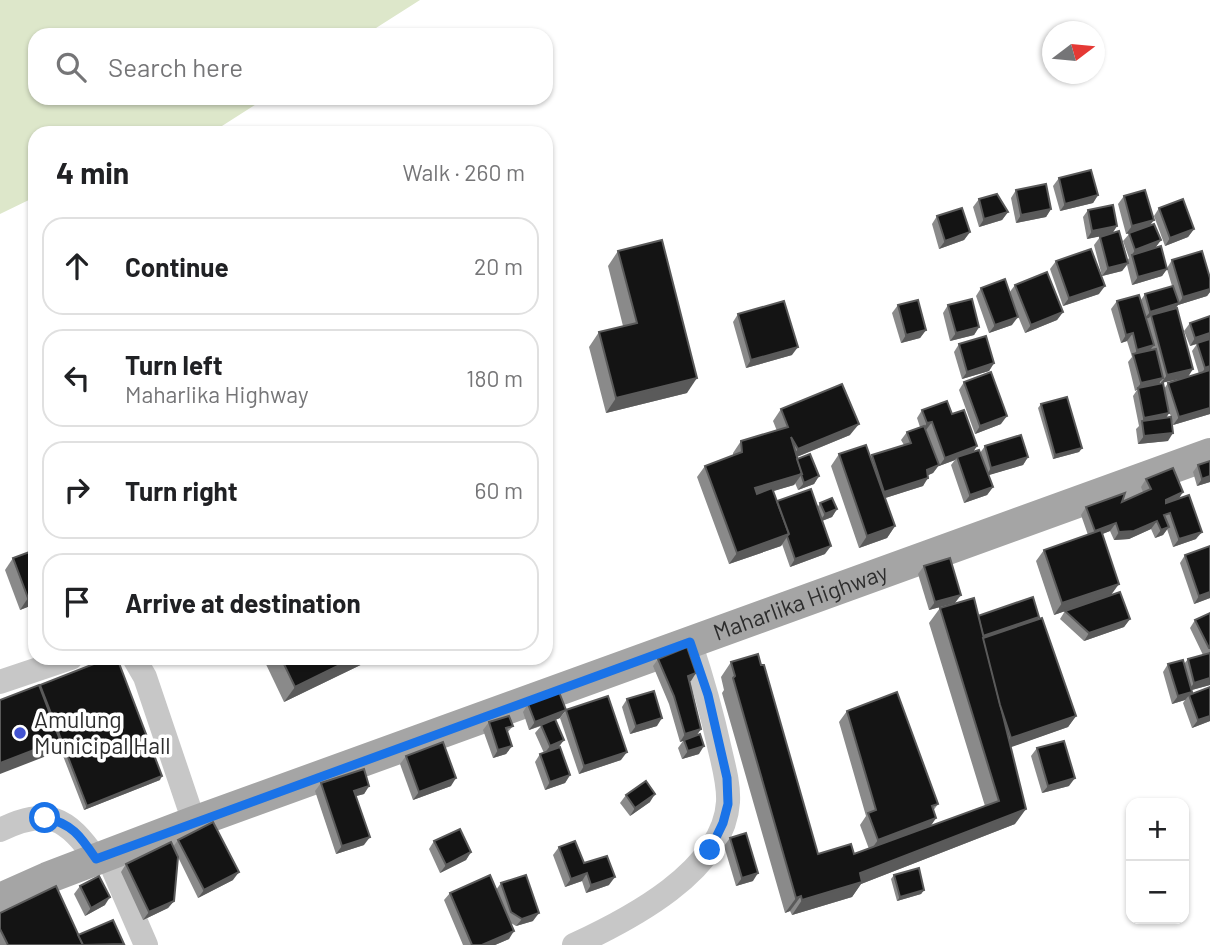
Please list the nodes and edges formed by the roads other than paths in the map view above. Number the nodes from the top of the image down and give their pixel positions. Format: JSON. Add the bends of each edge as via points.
{"nodes":[{"id":1,"x":1210,"y":454,"type":"edge"},
{"id":2,"x":690,"y":642,"type":"junction"},
{"id":3,"x":50,"y":665,"type":"edge"},
{"id":4,"x":138,"y":665,"type":"edge"},
{"id":5,"x":0,"y":682,"type":"edge"},
{"id":6,"x":194,"y":822,"type":"junction"},
{"id":7,"x":0,"y":830,"type":"edge"},
{"id":8,"x":101,"y":857,"type":"junction"},
{"id":9,"x":0,"y":899,"type":"edge"},
{"id":10,"x":146,"y":945,"type":"edge"},
{"id":11,"x":574,"y":945,"type":"edge"}],
"edges":[{"from":1,"to":2,"type":"main road","name":"Maharlika Highway"},
{"from":2,"to":6,"type":"main road","name":"Maharlika Highway"},
{"from":2,"to":11,"type":"street","via":[[727,778],[723,823],[710,850],[675,887]]},
{"from":3,"to":5,"type":"street"},
{"from":4,"to":6,"type":"street"},
{"from":6,"to":8,"type":"main road","name":"Maharlika Highway"},
{"from":7,"to":8,"type":"street","via":[[26,820],[61,821]]},
{"from":8,"to":9,"type":"main road","name":"Maharlika Highway"},
{"from":8,"to":10,"type":"street"}]}
